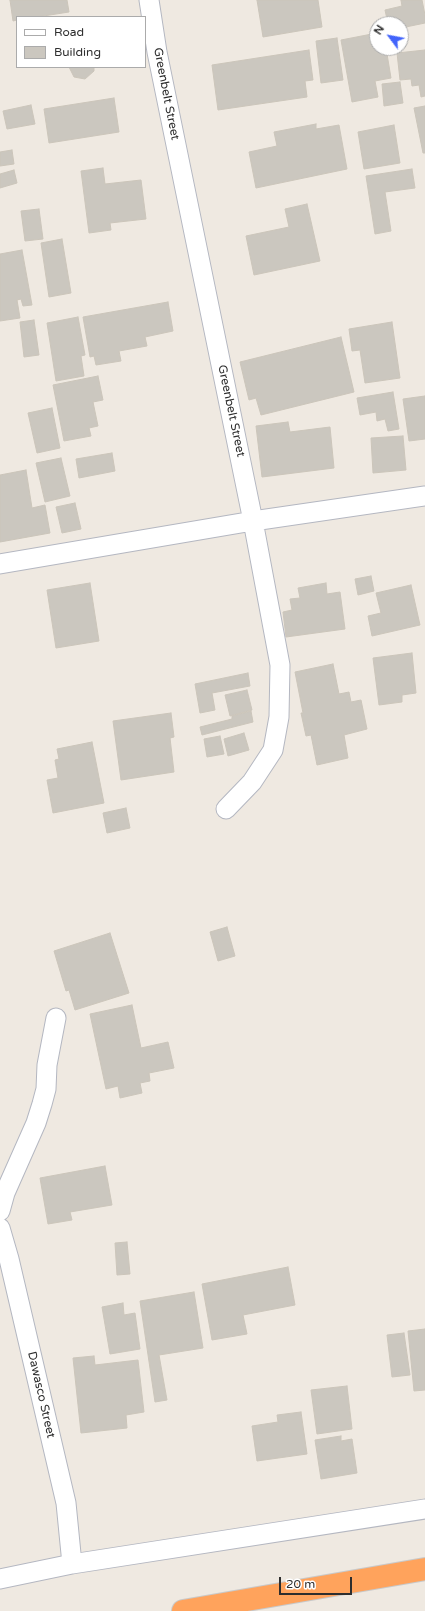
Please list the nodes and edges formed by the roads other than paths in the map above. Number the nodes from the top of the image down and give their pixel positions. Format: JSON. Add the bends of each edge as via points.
{"nodes":[{"id":1,"x":149,"y":0,"type":"edge"},
{"id":2,"x":425,"y":496,"type":"edge"},
{"id":3,"x":253,"y":521,"type":"junction"},
{"id":4,"x":0,"y":564,"type":"edge"},
{"id":5,"x":226,"y":809,"type":"dead end"},
{"id":6,"x":56,"y":1018,"type":"dead end"},
{"id":7,"x":0,"y":1211,"type":"edge"},
{"id":8,"x":0,"y":1228,"type":"edge"},
{"id":9,"x":5,"y":1259,"type":"edge"},
{"id":10,"x":425,"y":1509,"type":"edge"},
{"id":11,"x":72,"y":1564,"type":"junction"},
{"id":12,"x":425,"y":1569,"type":"edge"},
{"id":13,"x":0,"y":1579,"type":"edge"},
{"id":14,"x":183,"y":1611,"type":"edge"}],
"edges":[{"from":1,"to":3,"type":"street","name":"Greenbelt Street","via":[[157,52]]},
{"from":2,"to":3,"type":"street"},
{"from":3,"to":4,"type":"street"},
{"from":3,"to":5,"type":"street","name":"Greenbelt Street","via":[[280,666],[279,717],[273,750],[252,782]]},
{"from":6,"to":7,"type":"street","via":[[42,1104]]},
{"from":8,"to":9,"type":"street","name":"Dawasco Street"},
{"from":9,"to":11,"type":"street","name":"Dawasco Street","via":[[66,1503]]},
{"from":10,"to":11,"type":"street"},
{"from":11,"to":13,"type":"street"},
{"from":12,"to":14,"type":"highway"}]}
